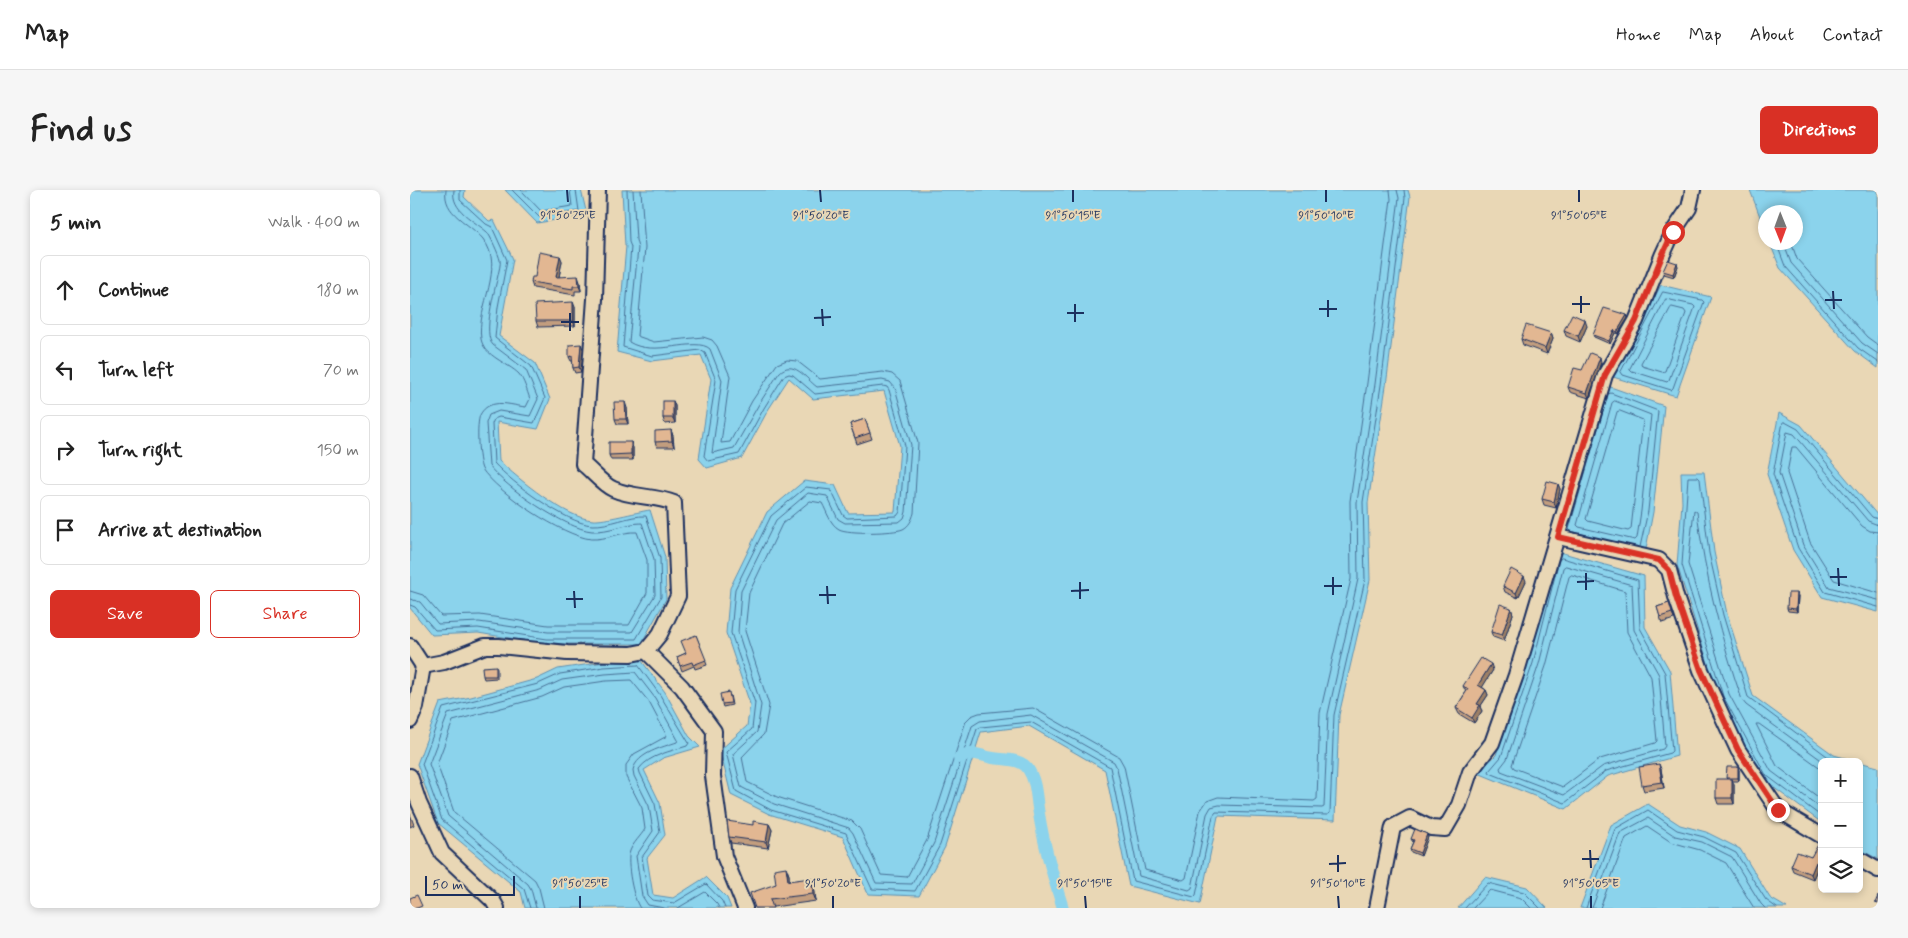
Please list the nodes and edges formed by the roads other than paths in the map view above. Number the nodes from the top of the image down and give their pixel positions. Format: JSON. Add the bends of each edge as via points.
{"nodes":[{"id":1,"x":598,"y":190,"type":"edge"},
{"id":2,"x":1694,"y":190,"type":"edge"},
{"id":3,"x":1558,"y":537,"type":"junction"},
{"id":4,"x":410,"y":646,"type":"edge"},
{"id":5,"x":646,"y":651,"type":"junction"},
{"id":6,"x":423,"y":666,"type":"junction"},
{"id":7,"x":410,"y":721,"type":"edge"},
{"id":8,"x":410,"y":776,"type":"edge"},
{"id":9,"x":1818,"y":834,"type":"edge"},
{"id":10,"x":1863,"y":861,"type":"edge"},
{"id":11,"x":1878,"y":870,"type":"edge"},
{"id":12,"x":497,"y":908,"type":"edge"},
{"id":13,"x":745,"y":908,"type":"edge"},
{"id":14,"x":1377,"y":908,"type":"edge"}],
"edges":[{"from":1,"to":5,"type":"street","via":[[595,299],[583,464],[611,488],[674,503],[678,596],[660,634]]},
{"from":2,"to":3,"type":"street","via":[[1689,208],[1673,232],[1636,321],[1605,375]]},
{"from":3,"to":9,"type":"street","via":[[1659,560],[1669,570],[1701,670],[1738,750],[1778,810]]},
{"from":3,"to":14,"type":"street","via":[[1492,743],[1470,772],[1459,805],[1445,829],[1430,828],[1410,818],[1393,827]]},
{"from":4,"to":6,"type":"street"},
{"from":5,"to":6,"type":"street","via":[[631,654],[567,653],[485,646],[444,662]]},
{"from":5,"to":13,"type":"street","via":[[682,686],[714,731],[713,776],[724,856]]},
{"from":6,"to":7,"type":"street","via":[[416,707]]},
{"from":8,"to":12,"type":"street","via":[[442,853]]},
{"from":10,"to":11,"type":"street"}]}
